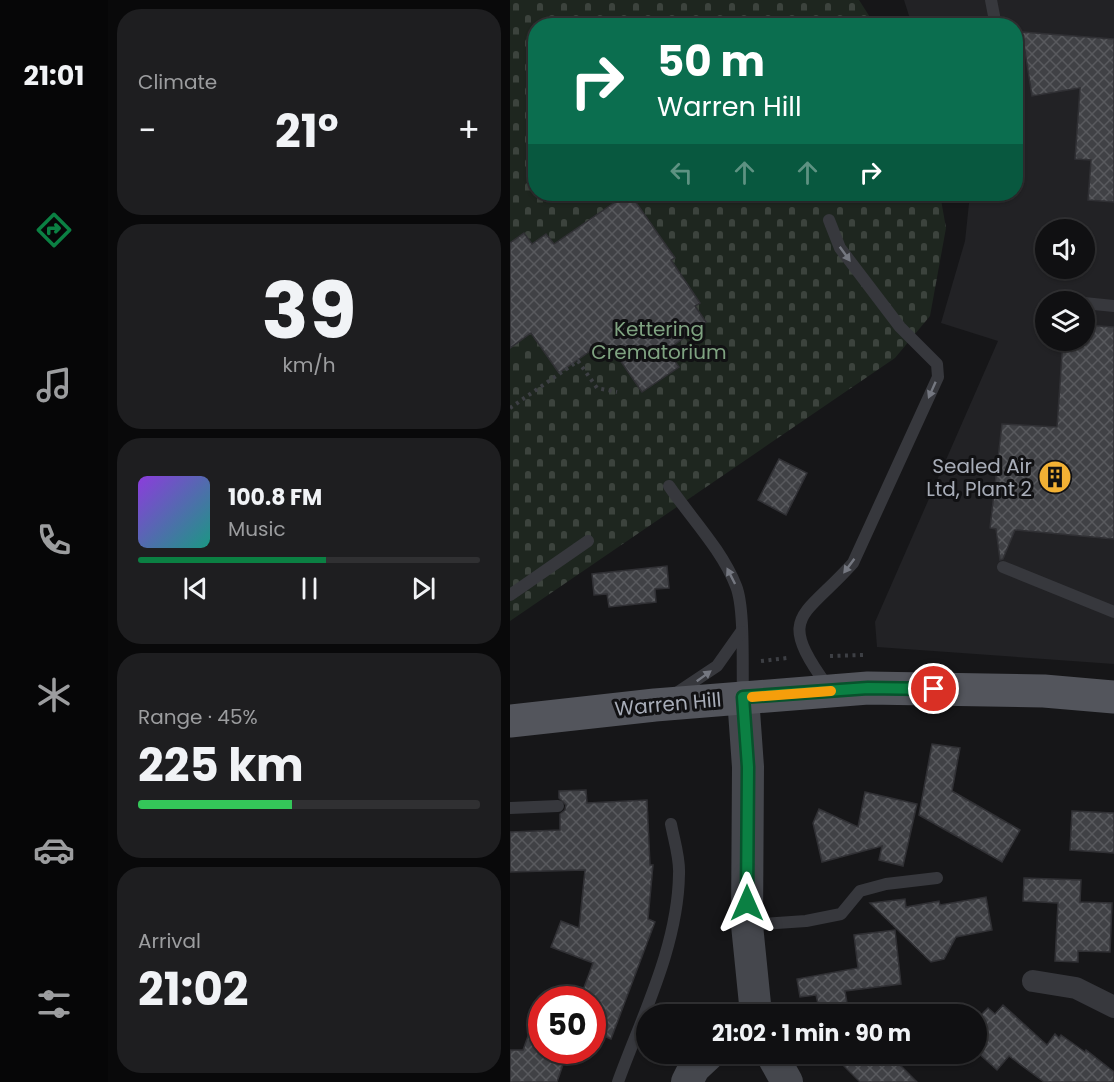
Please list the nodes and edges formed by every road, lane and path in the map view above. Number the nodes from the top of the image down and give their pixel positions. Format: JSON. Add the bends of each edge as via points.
{"nodes":[{"id":1,"x":991,"y":0,"type":"edge"},
{"id":2,"x":994,"y":18,"type":"edge"},
{"id":3,"x":829,"y":220,"type":"dead end"},
{"id":4,"x":1095,"y":304,"type":"edge"},
{"id":5,"x":1114,"y":306,"type":"edge"},
{"id":6,"x":617,"y":392,"type":"dead end"},
{"id":7,"x":510,"y":408,"type":"edge"},
{"id":8,"x":669,"y":486,"type":"dead end"},
{"id":9,"x":588,"y":541,"type":"dead end"},
{"id":10,"x":1003,"y":567,"type":"dead end"},
{"id":11,"x":510,"y":595,"type":"edge"},
{"id":12,"x":1114,"y":612,"type":"edge"},
{"id":13,"x":741,"y":632,"type":"junction"},
{"id":14,"x":796,"y":658,"type":"dead end"},
{"id":15,"x":751,"y":662,"type":"dead end"},
{"id":16,"x":830,"y":691,"type":"junction"},
{"id":17,"x":743,"y":697,"type":"junction"},
{"id":18,"x":1114,"y":697,"type":"edge"},
{"id":19,"x":655,"y":705,"type":"junction"},
{"id":20,"x":510,"y":722,"type":"edge"},
{"id":21,"x":558,"y":806,"type":"dead end"},
{"id":22,"x":510,"y":808,"type":"edge"},
{"id":23,"x":671,"y":824,"type":"dead end"},
{"id":24,"x":937,"y":878,"type":"dead end"},
{"id":25,"x":747,"y":925,"type":"junction"},
{"id":26,"x":1033,"y":981,"type":"dead end"},
{"id":27,"x":1112,"y":1001,"type":"edge"},
{"id":28,"x":755,"y":1004,"type":"edge"},
{"id":29,"x":698,"y":1064,"type":"edge"},
{"id":30,"x":777,"y":1064,"type":"edge"},
{"id":31,"x":618,"y":1082,"type":"edge"},
{"id":32,"x":687,"y":1082,"type":"edge"},
{"id":33,"x":787,"y":1082,"type":"edge"}],
"edges":[{"from":1,"to":2,"type":"lane"},
{"from":3,"to":16,"type":"lane","one_way":true,"via":[[840,248],[900,327],[937,364],[938,377],[853,563],[809,605],[799,622],[802,648]]},
{"from":4,"to":5,"type":"lane"},
{"from":6,"to":7,"type":"path","via":[[597,388],[578,362]]},
{"from":13,"to":8,"type":"lane","one_way":true,"via":[[737,587]]},
{"from":9,"to":11,"type":"lane"},
{"from":10,"to":12,"type":"lane"},
{"from":13,"to":17,"type":"lane"},
{"from":19,"to":13,"type":"lane","one_way":true,"via":[[717,666]]},
{"from":14,"to":15,"type":"path"},
{"from":16,"to":17,"type":"main road","name":"Warren Hill"},
{"from":16,"to":18,"type":"main road","name":"Warren Hill","via":[[1032,691]]},
{"from":17,"to":19,"type":"main road","name":"Warren Hill"},
{"from":17,"to":25,"type":"main road","via":[[748,767]]},
{"from":19,"to":20,"type":"main road","name":"Warren Hill"},
{"from":21,"to":22,"type":"lane"},
{"from":23,"to":31,"type":"lane","via":[[680,872],[675,917]]},
{"from":24,"to":25,"type":"lane","via":[[860,891],[841,914]]},
{"from":25,"to":28,"type":"main road"},
{"from":26,"to":27,"type":"street","via":[[1076,988]]},
{"from":29,"to":32,"type":"main road"},
{"from":30,"to":33,"type":"main road"}]}
